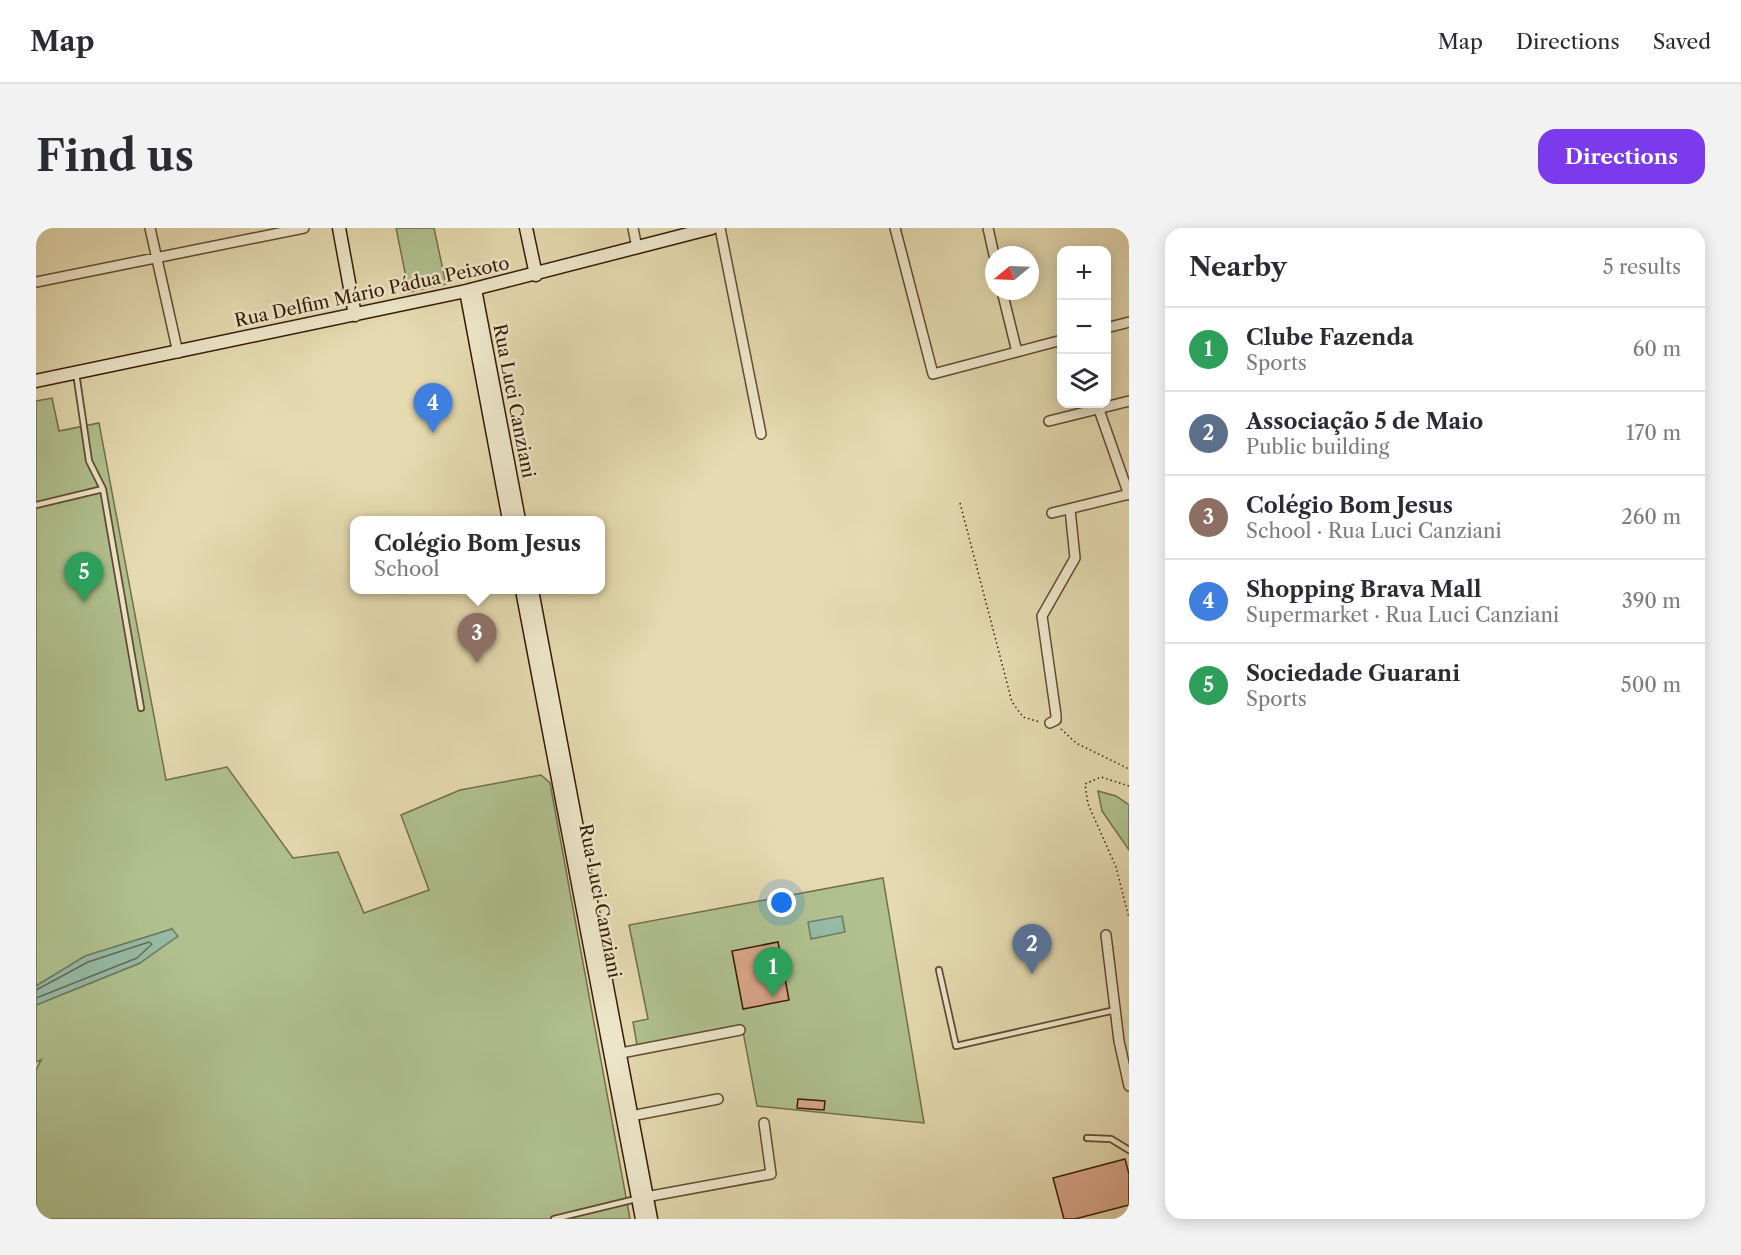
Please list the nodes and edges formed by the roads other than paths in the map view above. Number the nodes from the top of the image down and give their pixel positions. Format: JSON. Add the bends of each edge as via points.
{"nodes":[{"id":1,"x":150,"y":228,"type":"edge"},
{"id":2,"x":304,"y":228,"type":"edge"},
{"id":3,"x":339,"y":228,"type":"edge"},
{"id":4,"x":526,"y":228,"type":"edge"},
{"id":5,"x":633,"y":228,"type":"edge"},
{"id":6,"x":712,"y":228,"type":"edge"},
{"id":7,"x":720,"y":228,"type":"edge"},
{"id":8,"x":895,"y":228,"type":"edge"},
{"id":9,"x":988,"y":228,"type":"edge"},
{"id":10,"x":992,"y":246,"type":"edge"},
{"id":11,"x":637,"y":248,"type":"junction"},
{"id":12,"x":157,"y":259,"type":"junction"},
{"id":13,"x":536,"y":275,"type":"junction"},
{"id":14,"x":36,"y":282,"type":"edge"},
{"id":15,"x":470,"y":290,"type":"junction"},
{"id":16,"x":1004,"y":300,"type":"edge"},
{"id":17,"x":355,"y":315,"type":"junction"},
{"id":18,"x":1129,"y":322,"type":"edge"},
{"id":19,"x":1111,"y":327,"type":"edge"},
{"id":20,"x":1057,"y":341,"type":"edge"},
{"id":21,"x":178,"y":352,"type":"junction"},
{"id":22,"x":1017,"y":352,"type":"junction"},
{"id":23,"x":76,"y":373,"type":"junction"},
{"id":24,"x":36,"y":381,"type":"edge"},
{"id":25,"x":1129,"y":401,"type":"edge"},
{"id":26,"x":1111,"y":404,"type":"edge"},
{"id":27,"x":1092,"y":408,"type":"edge"},
{"id":28,"x":1099,"y":408,"type":"edge"},
{"id":29,"x":1049,"y":422,"type":"dead end"},
{"id":30,"x":761,"y":434,"type":"dead end"},
{"id":31,"x":103,"y":489,"type":"junction"},
{"id":32,"x":1129,"y":494,"type":"edge"},
{"id":33,"x":36,"y":505,"type":"edge"},
{"id":34,"x":1070,"y":508,"type":"junction"},
{"id":35,"x":1052,"y":513,"type":"dead end"},
{"id":36,"x":508,"y":516,"type":"edge"},
{"id":37,"x":518,"y":516,"type":"edge"},
{"id":38,"x":523,"y":594,"type":"edge"},
{"id":39,"x":533,"y":594,"type":"edge"},
{"id":40,"x":141,"y":708,"type":"dead end"},
{"id":41,"x":1053,"y":721,"type":"road end"},
{"id":42,"x":1106,"y":935,"type":"dead end"},
{"id":43,"x":939,"y":970,"type":"dead end"},
{"id":44,"x":1117,"y":1010,"type":"junction"},
{"id":45,"x":740,"y":1030,"type":"dead end"},
{"id":46,"x":615,"y":1054,"type":"junction"},
{"id":47,"x":1129,"y":1086,"type":"edge"},
{"id":48,"x":718,"y":1099,"type":"dead end"},
{"id":49,"x":631,"y":1116,"type":"junction"},
{"id":50,"x":764,"y":1124,"type":"dead end"},
{"id":51,"x":1087,"y":1138,"type":"dead end"},
{"id":52,"x":1129,"y":1150,"type":"edge"},
{"id":53,"x":642,"y":1198,"type":"junction"},
{"id":54,"x":554,"y":1219,"type":"edge"},
{"id":55,"x":642,"y":1219,"type":"edge"},
{"id":56,"x":651,"y":1219,"type":"edge"}],
"edges":[{"from":1,"to":12,"type":"street"},
{"from":2,"to":12,"type":"street"},
{"from":3,"to":17,"type":"main road"},
{"from":4,"to":13,"type":"main road"},
{"from":5,"to":11,"type":"street"},
{"from":6,"to":11,"type":"main road","name":"Rua Delfim Mário Pádua Peixoto"},
{"from":7,"to":30,"type":"street"},
{"from":8,"to":22,"type":"street","via":[[933,374]]},
{"from":9,"to":10,"type":"street"},
{"from":11,"to":13,"type":"main road","name":"Rua Delfim Mário Pádua Peixoto"},
{"from":12,"to":14,"type":"street"},
{"from":12,"to":21,"type":"street"},
{"from":13,"to":15,"type":"main road","name":"Rua Delfim Mário Pádua Peixoto"},
{"from":15,"to":17,"type":"main road","name":"Rua Delfim Mário Pádua Peixoto"},
{"from":15,"to":36,"type":"main road","name":"Rua Luci Canziani"},
{"from":15,"to":37,"type":"main road","name":"Rua Luci Canziani"},
{"from":16,"to":22,"type":"street"},
{"from":17,"to":21,"type":"main road","name":"Rua Delfim Mário Pádua Peixoto"},
{"from":18,"to":19,"type":"street"},
{"from":20,"to":22,"type":"street"},
{"from":21,"to":23,"type":"main road","name":"Rua Delfim Mário Pádua Peixoto"},
{"from":23,"to":24,"type":"main road","name":"Rua Delfim Mário Pádua Peixoto"},
{"from":23,"to":31,"type":"lane","via":[[89,461]]},
{"from":25,"to":26,"type":"street"},
{"from":27,"to":29,"type":"street"},
{"from":28,"to":32,"type":"street"},
{"from":31,"to":33,"type":"lane"},
{"from":31,"to":40,"type":"lane"},
{"from":32,"to":34,"type":"street"},
{"from":34,"to":35,"type":"street"},
{"from":34,"to":41,"type":"street","via":[[1075,558],[1042,616]]},
{"from":38,"to":46,"type":"main road","name":"Rua Luci Canziani"},
{"from":39,"to":46,"type":"main road","name":"Rua Luci Canziani"},
{"from":42,"to":44,"type":"street"},
{"from":43,"to":44,"type":"lane","via":[[956,1046]]},
{"from":44,"to":47,"type":"street"},
{"from":45,"to":46,"type":"street"},
{"from":46,"to":49,"type":"main road","name":"Rua Luci Canziani"},
{"from":46,"to":53,"type":"main road","name":"Rua Luci Canziani"},
{"from":48,"to":49,"type":"street"},
{"from":49,"to":53,"type":"main road","name":"Rua Luci Canziani"},
{"from":50,"to":53,"type":"street","via":[[771,1174]]},
{"from":51,"to":52,"type":"lane","via":[[1111,1139]]},
{"from":53,"to":54,"type":"lane"},
{"from":53,"to":55,"type":"main road","name":"Rua Luci Canziani"},
{"from":53,"to":56,"type":"main road","name":"Rua Luci Canziani"}]}
